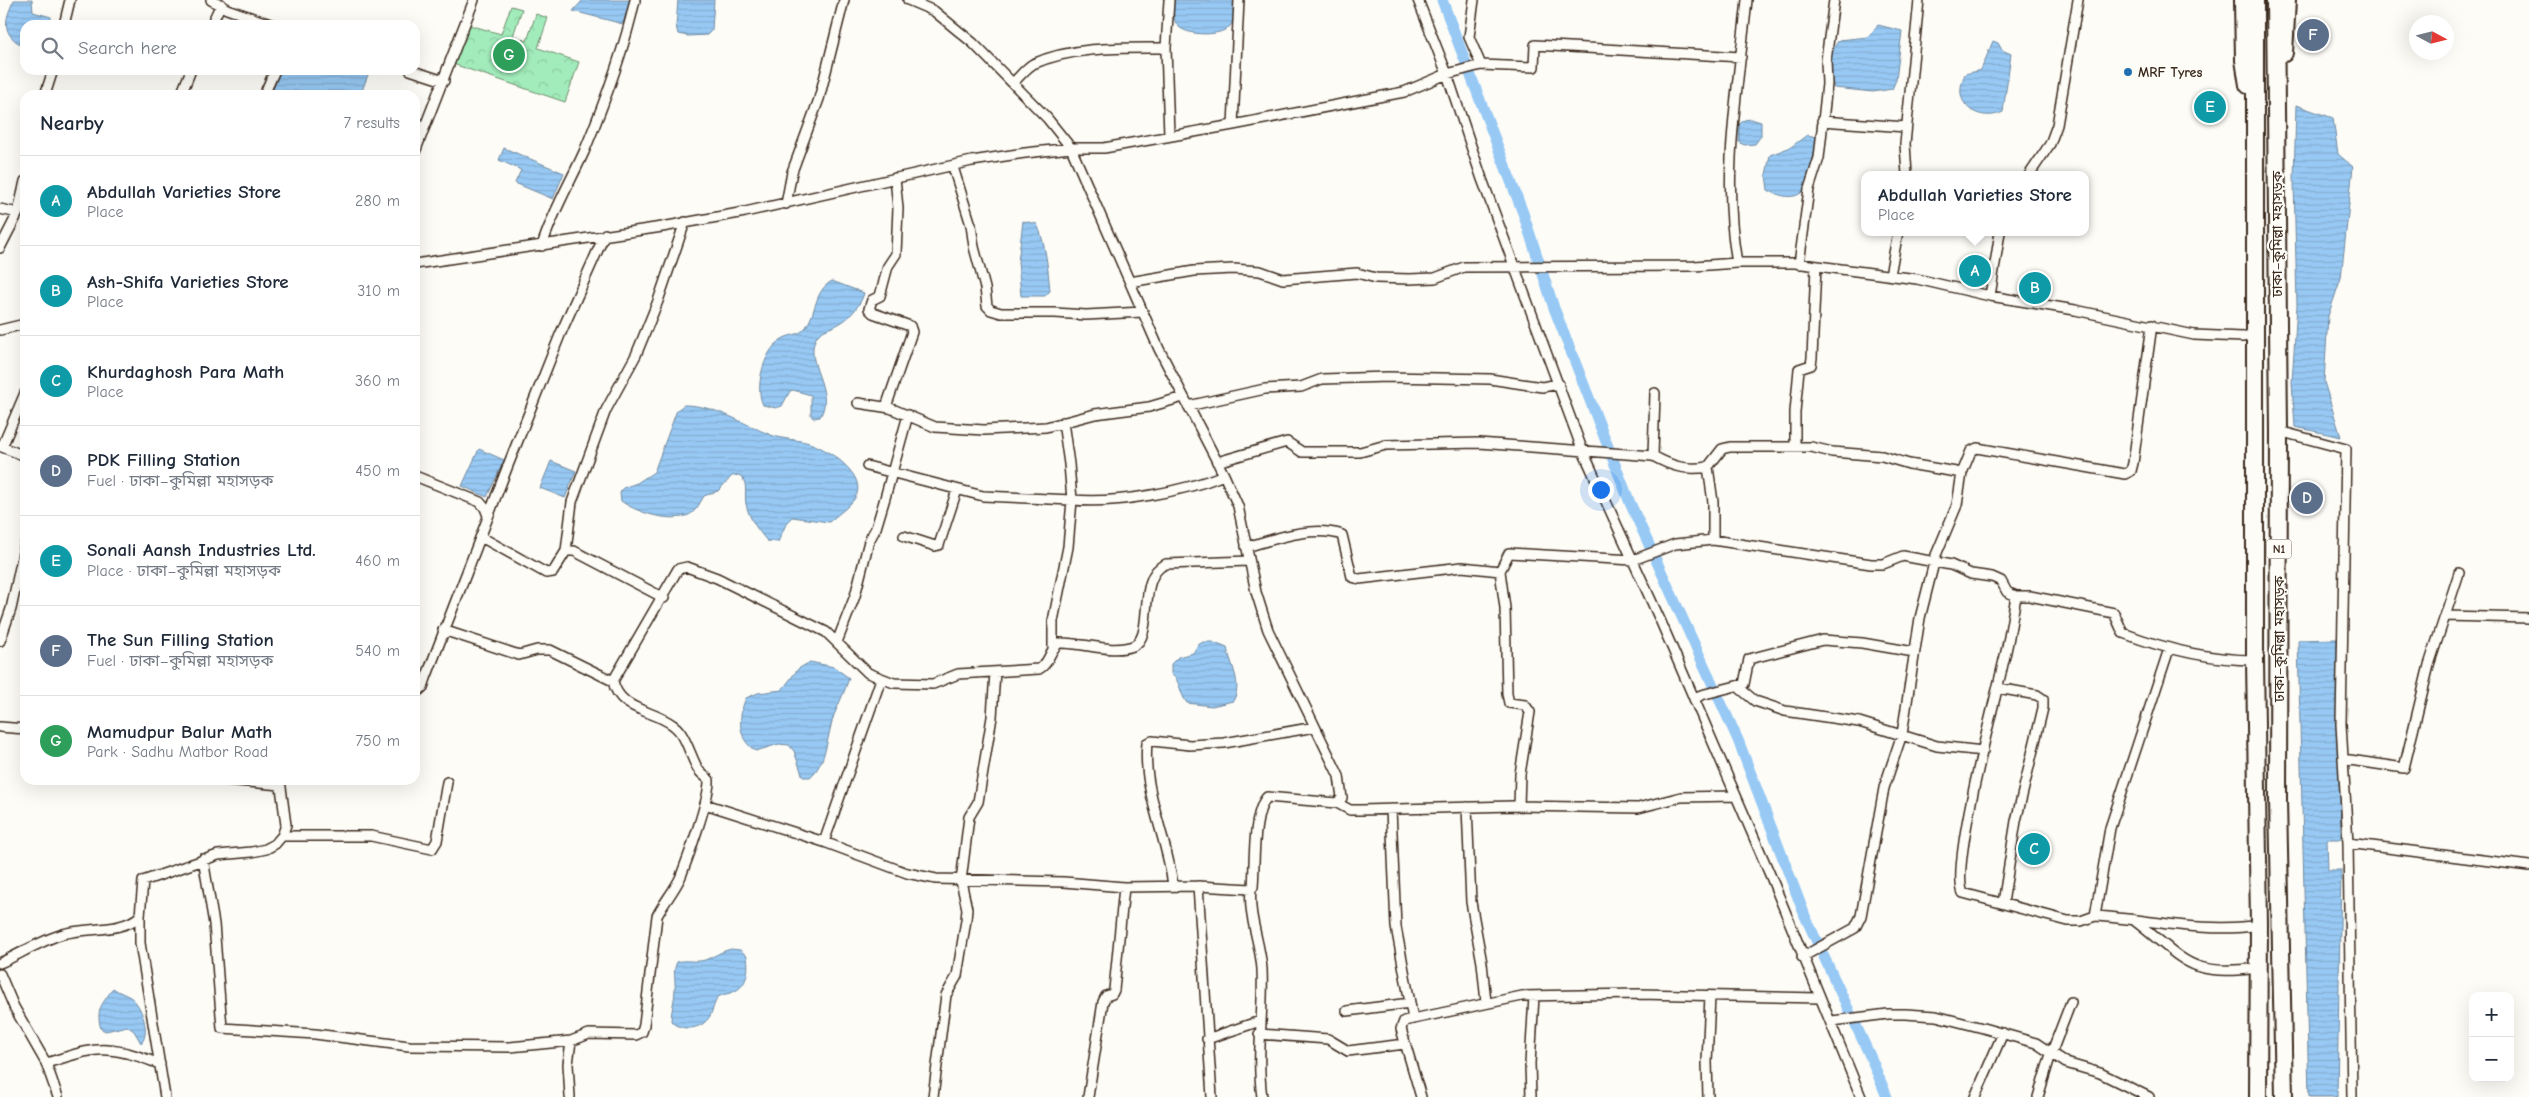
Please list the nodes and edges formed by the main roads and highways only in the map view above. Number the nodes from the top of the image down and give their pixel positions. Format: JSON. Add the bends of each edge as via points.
{"nodes":[{"id":1,"x":2243,"y":0,"type":"edge"},
{"id":2,"x":2255,"y":0,"type":"edge"},
{"id":3,"x":2275,"y":0,"type":"edge"},
{"id":4,"x":2287,"y":0,"type":"edge"},
{"id":5,"x":2276,"y":108,"type":"junction"},
{"id":6,"x":2254,"y":114,"type":"junction"},
{"id":7,"x":2258,"y":1097,"type":"edge"},
{"id":8,"x":2284,"y":1097,"type":"edge"}],
"edges":[{"from":1,"to":6,"type":"highway","via":[[2244,60]]},
{"from":2,"to":6,"type":"highway","name":"ঢাকা–কুমিল্লা মহাসড়ক","number":"N1"},
{"from":3,"to":5,"type":"highway","name":"ঢাকা–কুমিল্লা মহাসড়ক","number":"N1"},
{"from":4,"to":5,"type":"highway","via":[[2287,30]]},
{"from":5,"to":8,"type":"highway","name":"ঢাকা–কুমিল্লা মহাসড়ক","number":"N1","via":[[2278,800]]},
{"from":6,"to":7,"type":"highway","name":"ঢাকা–কুমিল্লা মহাসড়ক","number":"N1"}]}
